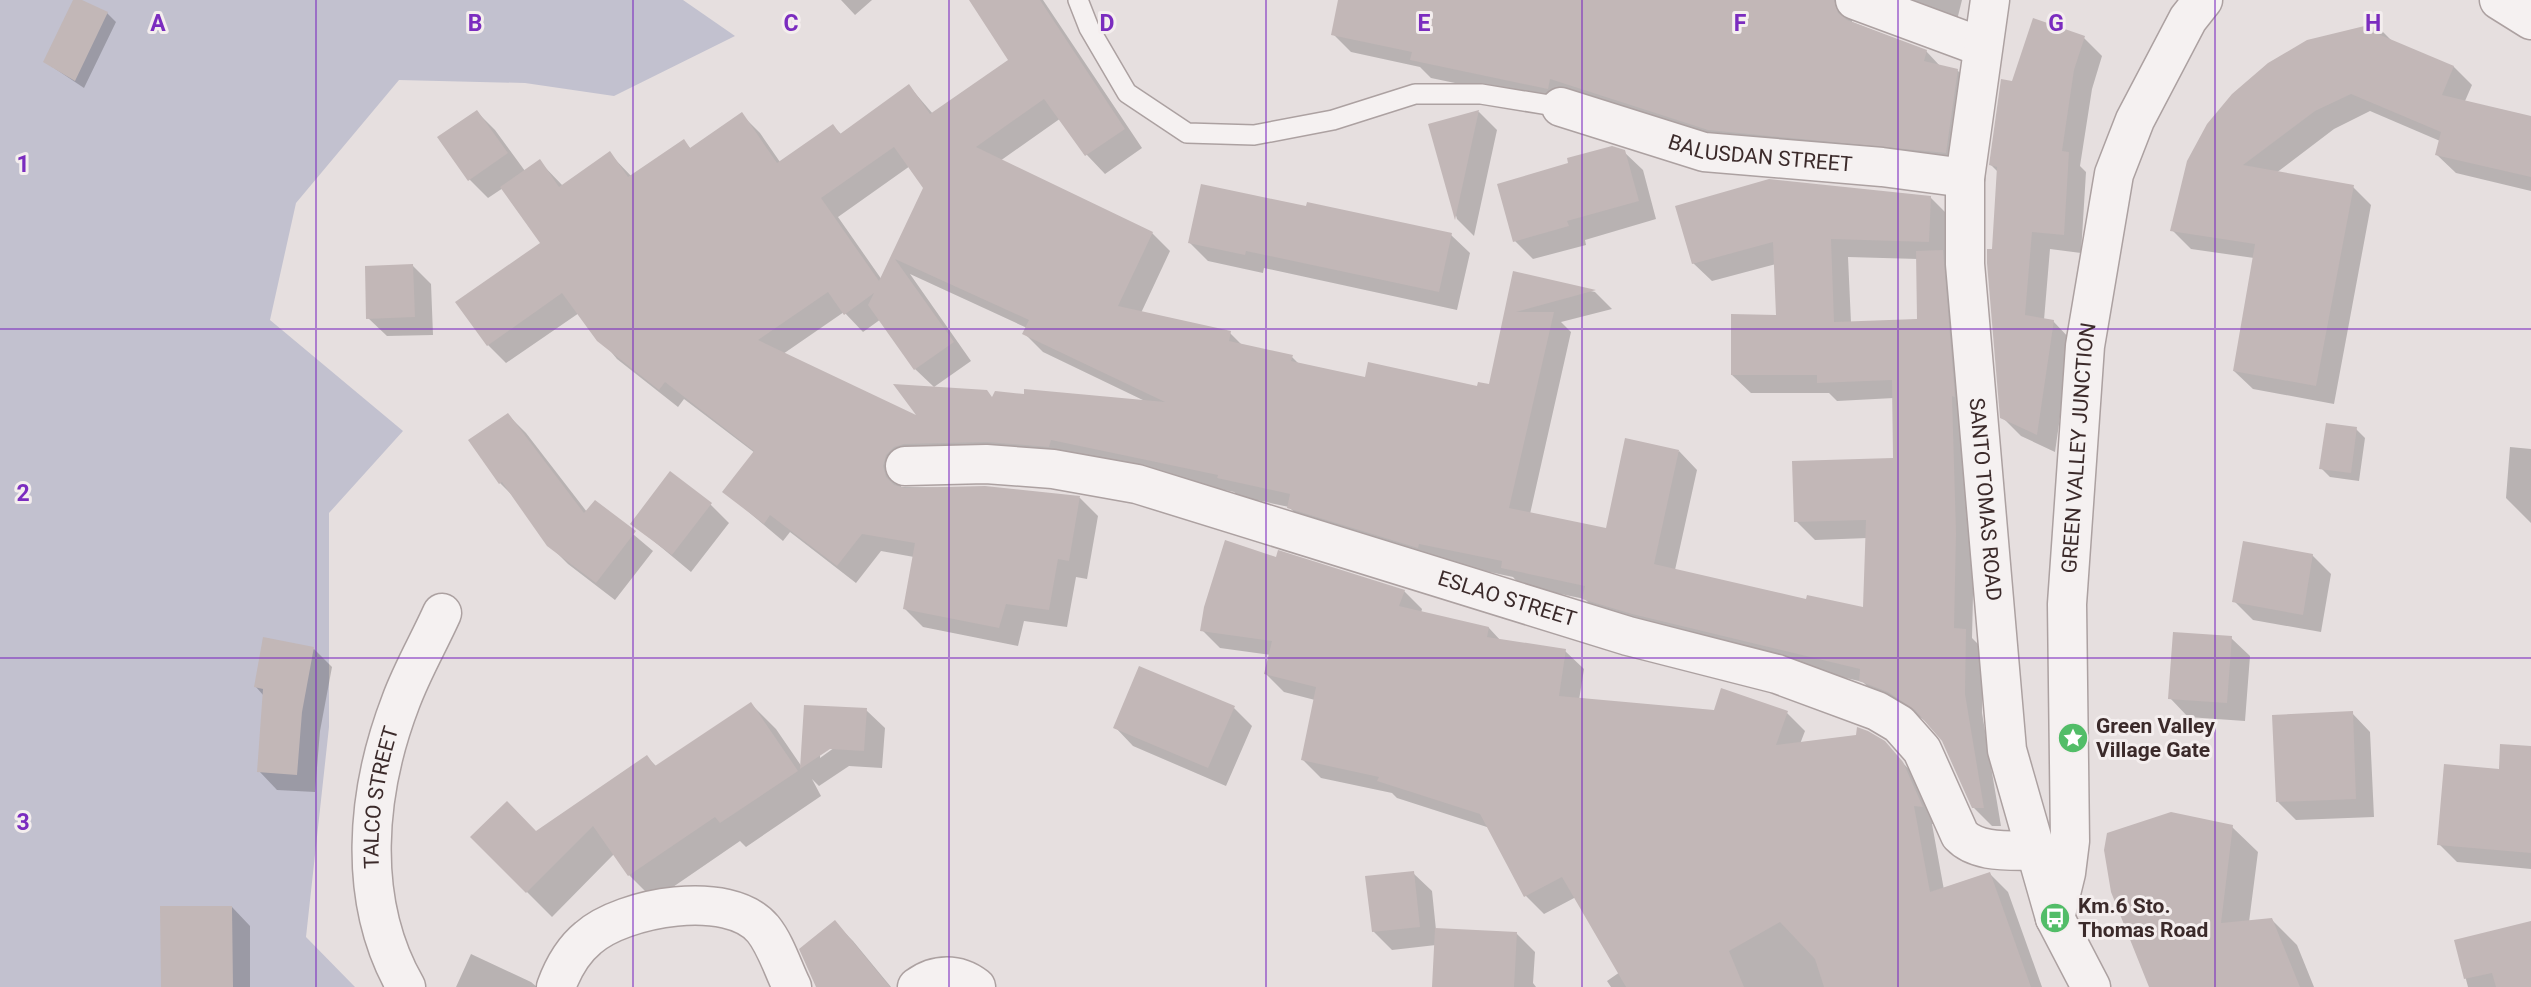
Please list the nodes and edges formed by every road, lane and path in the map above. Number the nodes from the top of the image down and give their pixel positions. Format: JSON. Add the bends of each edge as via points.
{"nodes":[{"id":1,"x":1077,"y":0,"type":"edge"},
{"id":2,"x":1855,"y":0,"type":"edge"},
{"id":3,"x":1990,"y":0,"type":"edge"},
{"id":4,"x":2203,"y":0,"type":"edge"},
{"id":5,"x":2498,"y":0,"type":"edge"},
{"id":6,"x":2531,"y":20,"type":"edge"},
{"id":7,"x":1982,"y":47,"type":"junction"},
{"id":8,"x":1561,"y":107,"type":"joint"},
{"id":9,"x":1965,"y":178,"type":"junction"},
{"id":10,"x":905,"y":466,"type":"dead end"},
{"id":11,"x":442,"y":613,"type":"dead end"},
{"id":12,"x":2036,"y":851,"type":"junction"},
{"id":13,"x":2055,"y":918,"type":"junction"},
{"id":14,"x":406,"y":987,"type":"edge"},
{"id":15,"x":556,"y":987,"type":"edge"},
{"id":16,"x":792,"y":987,"type":"edge"},
{"id":17,"x":917,"y":987,"type":"edge"},
{"id":18,"x":976,"y":987,"type":"edge"},
{"id":19,"x":2091,"y":987,"type":"edge"}],
"edges":[{"from":1,"to":8,"type":"lane","via":[[1126,93],[1187,133],[1254,135],[1332,120],[1415,94],[1481,94]]},
{"from":2,"to":7,"type":"street"},
{"from":3,"to":7,"type":"street","name":"SANTO TOMAS ROAD"},
{"from":4,"to":13,"type":"street","name":"GREEN VALLEY JUNCTION","via":[[2188,19],[2140,110],[2114,174],[2085,346],[2067,604],[2070,841]]},
{"from":5,"to":6,"type":"street"},
{"from":7,"to":9,"type":"street","name":"SANTO TOMAS ROAD"},
{"from":8,"to":9,"type":"street","name":"BALUSDAN STREET","via":[[1704,152]]},
{"from":9,"to":12,"type":"street","name":"SANTO TOMAS ROAD","via":[[1968,305],[2007,750]]},
{"from":10,"to":12,"type":"street","name":"ESLAO STREET","via":[[986,464],[1053,469],[1137,484],[1628,636],[1777,674],[1877,711],[1899,724],[1922,750],[1967,842],[1992,849]]},
{"from":11,"to":14,"type":"street","name":"TALCO STREET","via":[[401,700],[383,758],[371,834],[380,925]]},
{"from":12,"to":13,"type":"street","name":"SANTO TOMAS ROAD"},
{"from":13,"to":19,"type":"street","name":"SANTO TOMAS ROAD"},
{"from":15,"to":16,"type":"street","via":[[564,966],[589,936],[624,918],[691,904],[733,908],[763,929]]},
{"from":17,"to":18,"type":"street","via":[[938,976],[953,976]]}]}
